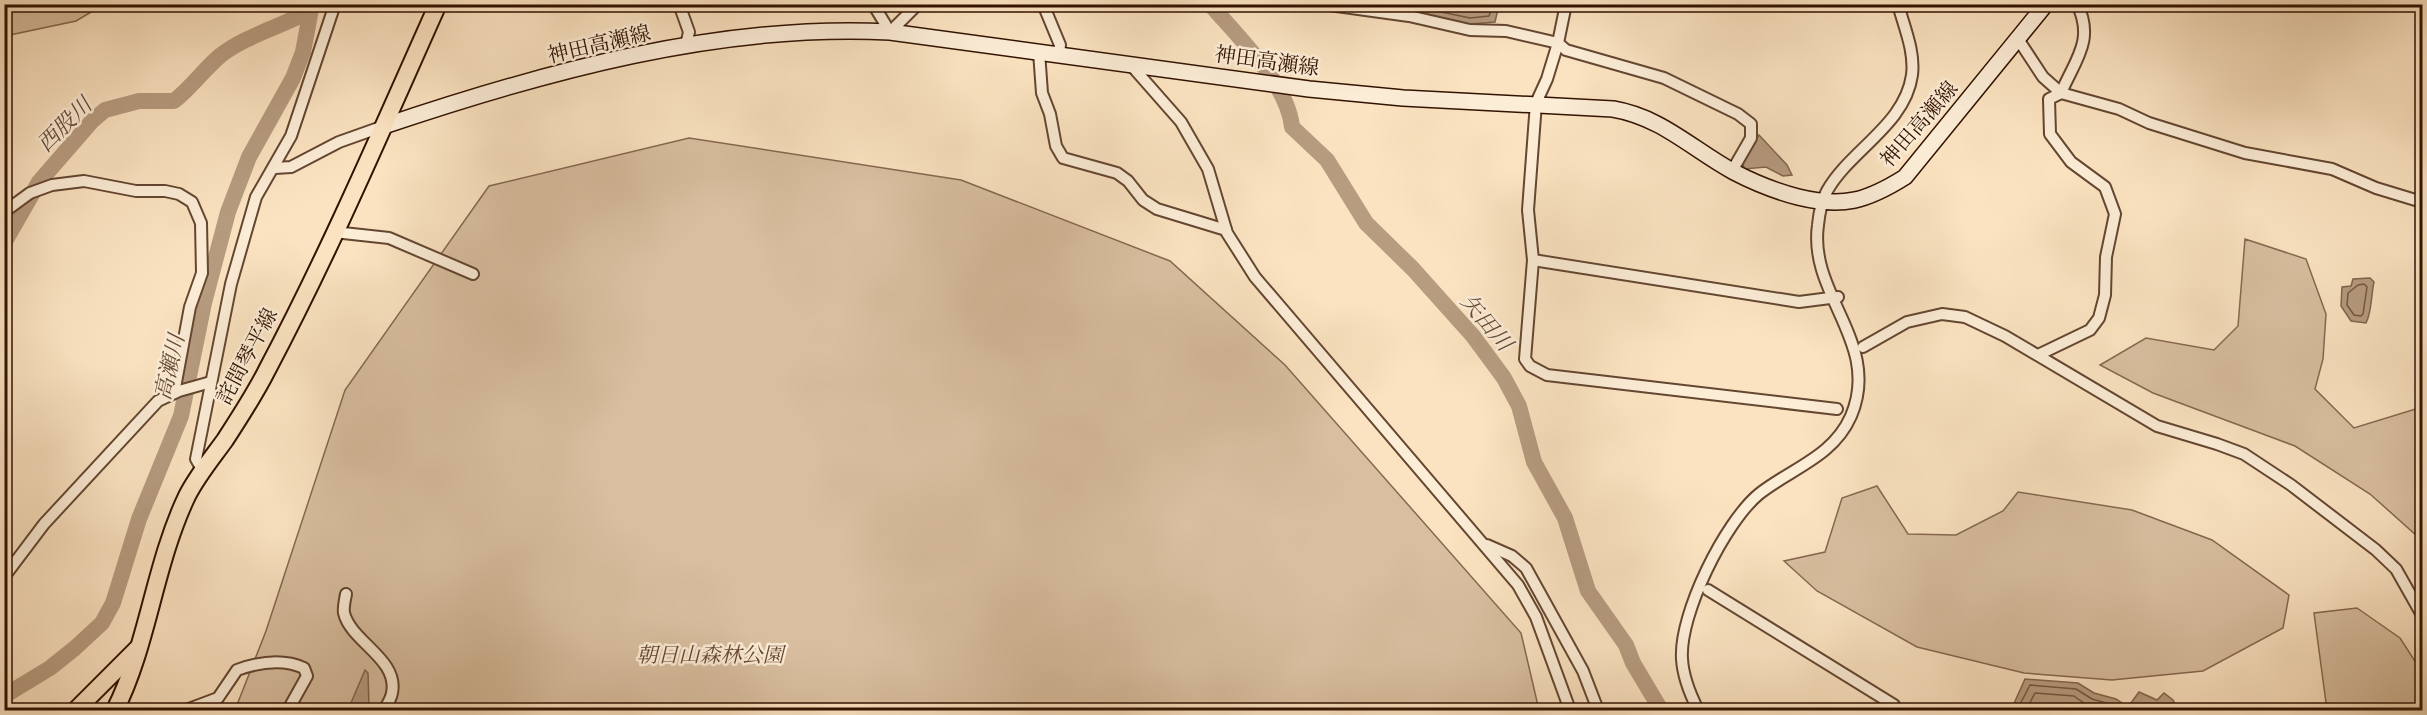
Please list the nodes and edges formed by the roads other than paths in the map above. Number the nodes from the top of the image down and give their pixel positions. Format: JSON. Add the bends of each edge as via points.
{"nodes":[{"id":1,"x":335,"y":4,"type":"edge"},
{"id":2,"x":438,"y":4,"type":"edge"},
{"id":3,"x":679,"y":4,"type":"edge"},
{"id":4,"x":873,"y":4,"type":"edge"},
{"id":5,"x":918,"y":4,"type":"edge"},
{"id":6,"x":1043,"y":4,"type":"edge"},
{"id":7,"x":1322,"y":4,"type":"edge"},
{"id":8,"x":1566,"y":4,"type":"edge"},
{"id":9,"x":1898,"y":4,"type":"edge"},
{"id":10,"x":2046,"y":4,"type":"edge"},
{"id":11,"x":2077,"y":4,"type":"edge"},
{"id":12,"x":890,"y":32,"type":"junction"},
{"id":13,"x":2018,"y":39,"type":"junction"},
{"id":14,"x":1558,"y":43,"type":"junction"},
{"id":15,"x":686,"y":45,"type":"junction"},
{"id":16,"x":1040,"y":52,"type":"junction"},
{"id":17,"x":1059,"y":54,"type":"junction"},
{"id":18,"x":1130,"y":63,"type":"junction"},
{"id":19,"x":2061,"y":93,"type":"junction"},
{"id":20,"x":1536,"y":103,"type":"junction"},
{"id":21,"x":384,"y":126,"type":"junction"},
{"id":22,"x":275,"y":168,"type":"junction"},
{"id":23,"x":1732,"y":171,"type":"junction"},
{"id":24,"x":2422,"y":202,"type":"edge"},
{"id":25,"x":1824,"y":204,"type":"junction"},
{"id":26,"x":4,"y":212,"type":"edge"},
{"id":27,"x":1226,"y":230,"type":"junction"},
{"id":28,"x":334,"y":232,"type":"junction"},
{"id":29,"x":1533,"y":260,"type":"junction"},
{"id":30,"x":473,"y":274,"type":"dead end"},
{"id":31,"x":1836,"y":298,"type":"junction"},
{"id":32,"x":1863,"y":347,"type":"dead end"},
{"id":33,"x":2038,"y":355,"type":"junction"},
{"id":34,"x":206,"y":383,"type":"junction"},
{"id":35,"x":176,"y":392,"type":"junction"},
{"id":36,"x":1837,"y":409,"type":"dead end"},
{"id":37,"x":203,"y":471,"type":"junction"},
{"id":38,"x":1484,"y":543,"type":"junction"},
{"id":39,"x":4,"y":577,"type":"edge"},
{"id":40,"x":1708,"y":590,"type":"dead end"},
{"id":41,"x":346,"y":594,"type":"dead end"},
{"id":42,"x":2422,"y":615,"type":"edge"},
{"id":43,"x":136,"y":649,"type":"junction"},
{"id":44,"x":109,"y":680,"type":"junction"},
{"id":45,"x":125,"y":691,"type":"junction"},
{"id":46,"x":76,"y":711,"type":"edge"},
{"id":47,"x":115,"y":711,"type":"edge"},
{"id":48,"x":186,"y":711,"type":"edge"},
{"id":49,"x":288,"y":711,"type":"edge"},
{"id":50,"x":384,"y":711,"type":"edge"},
{"id":51,"x":1570,"y":711,"type":"edge"},
{"id":52,"x":1598,"y":711,"type":"edge"},
{"id":53,"x":1698,"y":711,"type":"edge"},
{"id":54,"x":1891,"y":711,"type":"edge"}],
"edges":[{"from":1,"to":22,"type":"street","via":[[291,136]]},
{"from":2,"to":21,"type":"main road","name":"詫間琴平線"},
{"from":3,"to":15,"type":"street","via":[[689,32]]},
{"from":4,"to":12,"type":"street"},
{"from":5,"to":12,"type":"street"},
{"from":6,"to":17,"type":"street","via":[[1060,45]]},
{"from":7,"to":14,"type":"street","via":[[1409,16],[1470,30],[1506,31]]},
{"from":8,"to":14,"type":"street"},
{"from":9,"to":25,"type":"street","via":[[1912,55],[1908,94],[1833,183]]},
{"from":10,"to":13,"type":"main road","name":"神田高瀬線"},
{"from":11,"to":19,"type":"street","via":[[2085,23],[2085,40]]},
{"from":12,"to":15,"type":"main road","name":"神田高瀬線","via":[[845,31]]},
{"from":12,"to":16,"type":"main road","name":"神田高瀬線"},
{"from":13,"to":19,"type":"street","via":[[2043,77]]},
{"from":13,"to":25,"type":"main road","name":"神田高瀬線","via":[[1905,177],[1854,202]]},
{"from":14,"to":20,"type":"street","via":[[1548,79]]},
{"from":14,"to":23,"type":"street","via":[[1570,52],[1664,78],[1747,119],[1753,130],[1751,138]]},
{"from":15,"to":21,"type":"main road","name":"神田高瀬線","via":[[488,91]]},
{"from":16,"to":17,"type":"main road","name":"神田高瀬線"},
{"from":16,"to":27,"type":"street","via":[[1042,93],[1056,147],[1063,158],[1117,174],[1157,209]]},
{"from":17,"to":18,"type":"main road","name":"神田高瀬線"},
{"from":18,"to":20,"type":"main road","name":"神田高瀬線","via":[[1380,96]]},
{"from":18,"to":27,"type":"street","via":[[1182,122],[1208,169]]},
{"from":19,"to":24,"type":"street","via":[[2245,153],[2332,169]]},
{"from":19,"to":33,"type":"street","via":[[2049,99],[2050,134],[2072,162],[2105,187],[2115,214],[2099,318],[2090,330]]},
{"from":20,"to":23,"type":"main road","name":"神田高瀬線","via":[[1629,111],[1664,126]]},
{"from":20,"to":29,"type":"street","via":[[1528,210]]},
{"from":21,"to":22,"type":"street","via":[[339,142],[291,167]]},
{"from":21,"to":28,"type":"main road","name":"詫間琴平線"},
{"from":22,"to":34,"type":"street","via":[[256,197]]},
{"from":23,"to":25,"type":"main road","name":"神田高瀬線","via":[[1767,189]]},
{"from":25,"to":31,"type":"street","via":[[1817,227],[1818,249],[1820,264]]},
{"from":26,"to":35,"type":"street","via":[[30,193],[52,185],[84,181],[179,194],[192,202],[201,223],[202,273],[190,307]]},
{"from":27,"to":38,"type":"street","via":[[1255,277]]},
{"from":28,"to":30,"type":"street","via":[[389,238]]},
{"from":28,"to":37,"type":"main road","name":"詫間琴平線","via":[[252,398]]},
{"from":29,"to":31,"type":"street","via":[[1799,302]]},
{"from":29,"to":36,"type":"street","via":[[1525,359],[1547,375]]},
{"from":31,"to":53,"type":"street","via":[[1857,356],[1860,377],[1851,418],[1836,441],[1814,460],[1758,495],[1728,530],[1716,552],[1682,640],[1685,678]]},
{"from":32,"to":33,"type":"street","via":[[1907,322],[1942,314],[1965,318]]},
{"from":33,"to":42,"type":"street","via":[[2157,426],[2244,454],[2291,485],[2376,550],[2396,570]]},
{"from":34,"to":35,"type":"street"},
{"from":34,"to":37,"type":"street","via":[[210,399],[196,459]]},
{"from":35,"to":39,"type":"street","via":[[158,401],[44,524]]},
{"from":37,"to":43,"type":"main road","name":"詫間琴平線","via":[[175,522]]},
{"from":38,"to":51,"type":"street","via":[[1518,585],[1536,617]]},
{"from":38,"to":52,"type":"street","via":[[1512,556],[1526,568],[1583,671]]},
{"from":40,"to":54,"type":"street","via":[[1894,705]]},
{"from":41,"to":50,"type":"street","via":[[343,611],[347,621],[391,676],[392,692]]},
{"from":43,"to":44,"type":"main road","name":"詫間琴平線"},
{"from":43,"to":45,"type":"main road"},
{"from":44,"to":45,"type":"main road"},
{"from":44,"to":46,"type":"main road","name":"詫間琴平線"},
{"from":45,"to":47,"type":"main road"},
{"from":48,"to":49,"type":"street","via":[[218,698],[237,670],[292,662],[304,668],[307,676]]}]}
